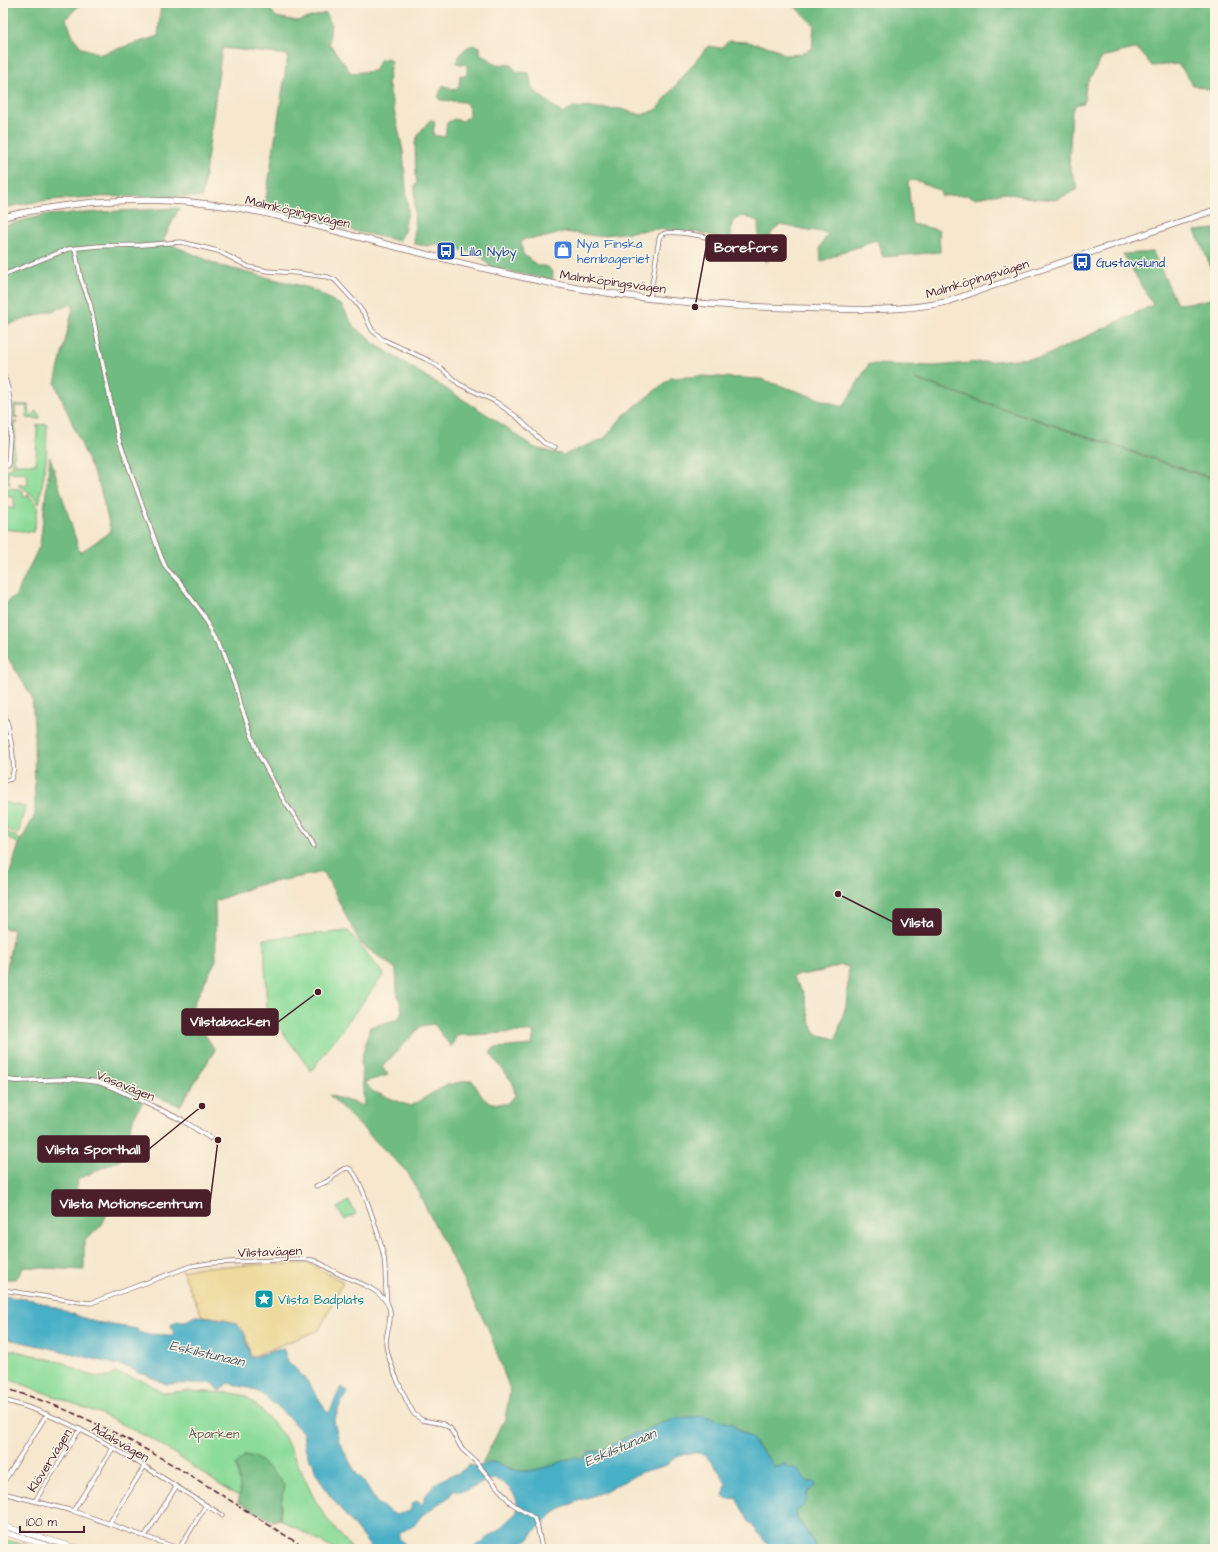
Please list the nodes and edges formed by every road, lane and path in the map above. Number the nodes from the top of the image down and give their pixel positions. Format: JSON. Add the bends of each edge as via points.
{"nodes":[{"id":1,"x":1215,"y":210,"type":"edge"},
{"id":2,"x":3,"y":216,"type":"edge"},
{"id":3,"x":738,"y":244,"type":"dead end"},
{"id":4,"x":75,"y":248,"type":"junction"},
{"id":5,"x":3,"y":275,"type":"edge"},
{"id":6,"x":650,"y":298,"type":"junction"},
{"id":7,"x":3,"y":374,"type":"edge"},
{"id":8,"x":555,"y":447,"type":"dead end"},
{"id":9,"x":8,"y":466,"type":"dead end"},
{"id":10,"x":3,"y":709,"type":"edge"},
{"id":11,"x":10,"y":737,"type":"junction"},
{"id":12,"x":3,"y":738,"type":"edge"},
{"id":13,"x":3,"y":781,"type":"edge"},
{"id":14,"x":314,"y":846,"type":"dead end"},
{"id":15,"x":3,"y":1079,"type":"edge"},
{"id":16,"x":210,"y":1138,"type":"dead end"},
{"id":17,"x":316,"y":1186,"type":"dead end"},
{"id":18,"x":3,"y":1290,"type":"edge"},
{"id":19,"x":387,"y":1304,"type":"junction"},
{"id":20,"x":3,"y":1400,"type":"edge"},
{"id":21,"x":47,"y":1414,"type":"junction"},
{"id":22,"x":80,"y":1429,"type":"junction"},
{"id":23,"x":113,"y":1448,"type":"junction"},
{"id":24,"x":144,"y":1467,"type":"junction"},
{"id":25,"x":3,"y":1483,"type":"edge"},
{"id":26,"x":176,"y":1486,"type":"junction"},
{"id":27,"x":3,"y":1493,"type":"edge"},
{"id":28,"x":35,"y":1501,"type":"junction"},
{"id":29,"x":206,"y":1505,"type":"junction"},
{"id":30,"x":73,"y":1511,"type":"junction"},
{"id":31,"x":222,"y":1515,"type":"dead end"},
{"id":32,"x":109,"y":1524,"type":"junction"},
{"id":33,"x":3,"y":1526,"type":"edge"},
{"id":34,"x":3,"y":1532,"type":"edge"},
{"id":35,"x":145,"y":1536,"type":"junction"},
{"id":36,"x":58,"y":1549,"type":"edge"},
{"id":37,"x":80,"y":1549,"type":"edge"},
{"id":38,"x":180,"y":1549,"type":"edge"},
{"id":39,"x":542,"y":1549,"type":"edge"}],
"edges":[{"from":1,"to":6,"type":"main road","name":"Malmköpingsvägen","via":[[978,292],[927,306],[897,310],[856,310],[747,306]]},
{"from":2,"to":6,"type":"main road","name":"Malmköpingsvägen","via":[[61,205],[102,201],[163,200],[209,204],[275,216],[524,278]]},
{"from":3,"to":6,"type":"street","via":[[689,234],[662,234],[659,239]]},
{"from":4,"to":5,"type":"street","via":[[60,251]]},
{"from":4,"to":8,"type":"street","via":[[181,242],[218,251],[249,267],[332,278],[359,306],[377,335],[430,361],[459,384],[496,402],[517,417],[544,443]]},
{"from":4,"to":14,"type":"street","via":[[80,279],[90,303],[118,437],[161,557],[166,568],[208,620],[219,639],[259,756],[284,801]]},
{"from":7,"to":9,"type":"street","via":[[10,402]]},
{"from":10,"to":11,"type":"street"},
{"from":11,"to":12,"type":"street"},
{"from":11,"to":13,"type":"street","via":[[13,776],[8,781]]},
{"from":15,"to":16,"type":"street","name":"Vasavägen","via":[[16,1081],[72,1078],[98,1082],[182,1120]]},
{"from":17,"to":19,"type":"street","via":[[344,1169],[353,1170],[382,1248]]},
{"from":18,"to":19,"type":"street","name":"Vilstavägen","via":[[91,1302],[191,1266],[304,1260],[317,1262],[368,1287],[379,1294]]},
{"from":19,"to":39,"type":"street","via":[[390,1317],[388,1354],[412,1409],[422,1420],[447,1426],[462,1449],[514,1506],[534,1518]]},
{"from":20,"to":21,"type":"street","name":"Ådalsvägen"},
{"from":21,"to":22,"type":"street","name":"Ådalsvägen"},
{"from":21,"to":25,"type":"street"},
{"from":22,"to":23,"type":"street","name":"Ådalsvägen"},
{"from":22,"to":28,"type":"street","name":"Klövervägen"},
{"from":23,"to":24,"type":"street","name":"Ådalsvägen"},
{"from":23,"to":30,"type":"street"},
{"from":24,"to":26,"type":"street","name":"Ådalsvägen"},
{"from":24,"to":32,"type":"street"},
{"from":26,"to":29,"type":"street","name":"Ådalsvägen"},
{"from":26,"to":35,"type":"street"},
{"from":27,"to":28,"type":"street"},
{"from":28,"to":30,"type":"street"},
{"from":29,"to":31,"type":"street","name":"Ådalsvägen"},
{"from":29,"to":38,"type":"street"},
{"from":30,"to":32,"type":"street"},
{"from":32,"to":35,"type":"street"},
{"from":33,"to":37,"type":"main road"},
{"from":34,"to":36,"type":"main road"},
{"from":35,"to":38,"type":"street"}]}
